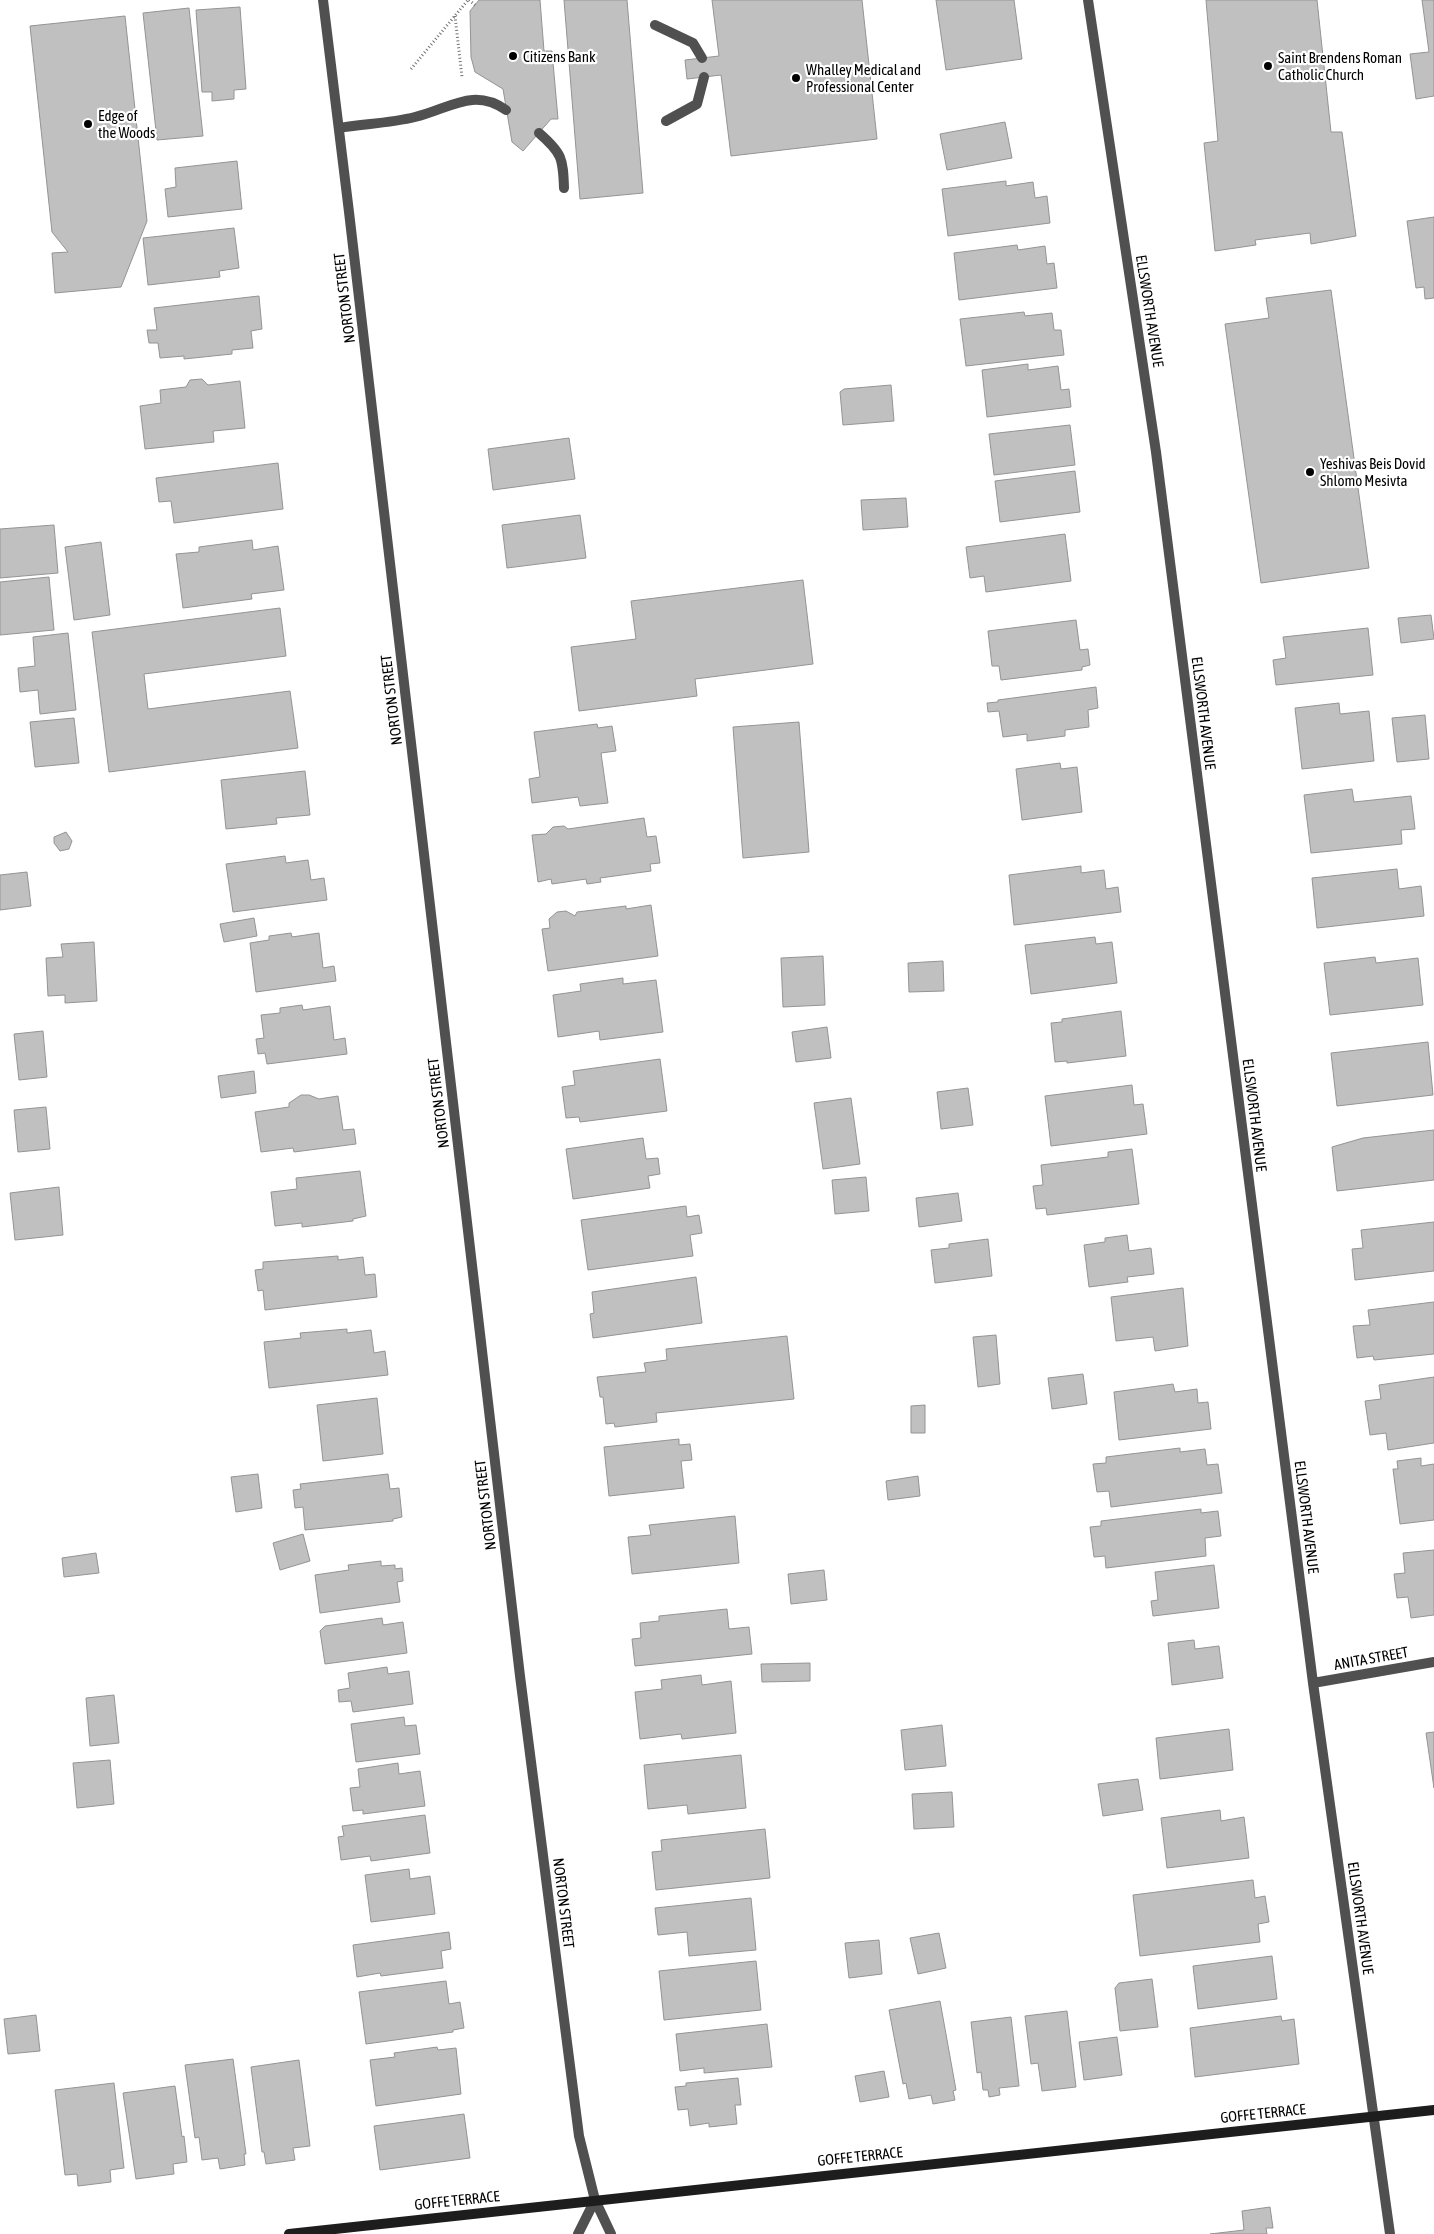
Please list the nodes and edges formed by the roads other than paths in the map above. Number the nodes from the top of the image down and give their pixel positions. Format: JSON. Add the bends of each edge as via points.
{"nodes":[{"id":1,"x":323,"y":0,"type":"edge"},
{"id":2,"x":1088,"y":0,"type":"edge"},
{"id":3,"x":654,"y":25,"type":"dead end"},
{"id":4,"x":702,"y":58,"type":"dead end"},
{"id":5,"x":704,"y":77,"type":"dead end"},
{"id":6,"x":506,"y":110,"type":"dead end"},
{"id":7,"x":666,"y":120,"type":"dead end"},
{"id":8,"x":339,"y":128,"type":"junction"},
{"id":9,"x":539,"y":133,"type":"dead end"},
{"id":10,"x":564,"y":188,"type":"dead end"},
{"id":11,"x":1434,"y":1662,"type":"edge"},
{"id":12,"x":1312,"y":1683,"type":"junction"},
{"id":13,"x":1434,"y":2110,"type":"edge"},
{"id":14,"x":1375,"y":2116,"type":"junction"},
{"id":15,"x":595,"y":2200,"type":"junction"},
{"id":16,"x":289,"y":2234,"type":"edge"},
{"id":17,"x":578,"y":2234,"type":"edge"},
{"id":18,"x":611,"y":2234,"type":"edge"},
{"id":19,"x":1390,"y":2234,"type":"edge"}],
"edges":[{"from":1,"to":8,"type":"street","name":"NORTON STREET"},
{"from":2,"to":12,"type":"street","name":"ELLSWORTH AVENUE","via":[[1156,452]]},
{"from":3,"to":4,"type":"street","via":[[693,43]]},
{"from":5,"to":7,"type":"street","via":[[696,104]]},
{"from":6,"to":8,"type":"street","via":[[495,102],[465,100],[416,117]]},
{"from":8,"to":15,"type":"street","name":"NORTON STREET","via":[[520,1676],[579,2136]]},
{"from":9,"to":10,"type":"street","via":[[555,147],[563,163]]},
{"from":11,"to":12,"type":"street","name":"ANITA STREET"},
{"from":12,"to":14,"type":"street","name":"ELLSWORTH AVENUE"},
{"from":13,"to":14,"type":"main road","name":"GOFFE TERRACE"},
{"from":14,"to":15,"type":"main road","name":"GOFFE TERRACE"},
{"from":14,"to":19,"type":"street","name":"ELLSWORTH AVENUE"},
{"from":15,"to":16,"type":"main road","name":"GOFFE TERRACE"},
{"from":15,"to":17,"type":"street"},
{"from":15,"to":18,"type":"street","name":"NORTON STREET"}]}
